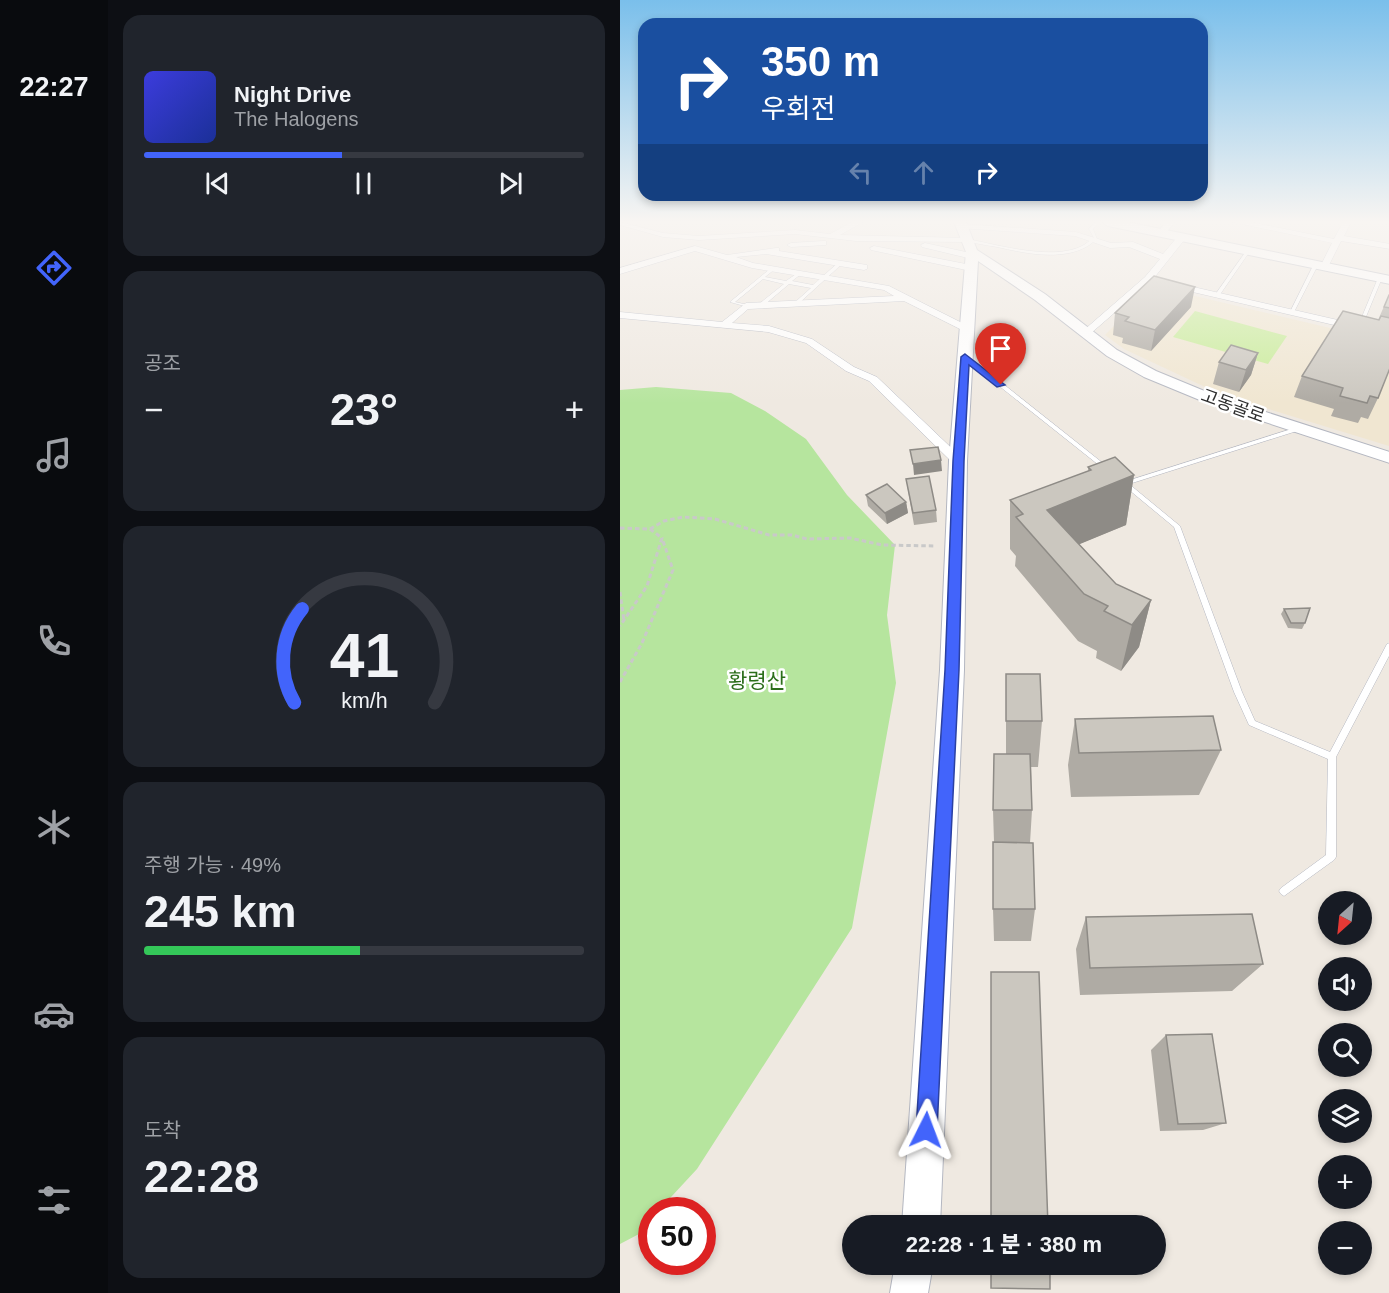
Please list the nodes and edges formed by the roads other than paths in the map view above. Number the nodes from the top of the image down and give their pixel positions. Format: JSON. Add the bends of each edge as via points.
{"nodes":[{"id":1,"x":756,"y":282,"type":"edge"},
{"id":2,"x":784,"y":282,"type":"edge"},
{"id":3,"x":819,"y":282,"type":"edge"},
{"id":4,"x":854,"y":282,"type":"edge"},
{"id":5,"x":969,"y":282,"type":"edge"},
{"id":6,"x":1013,"y":282,"type":"edge"},
{"id":7,"x":1144,"y":282,"type":"edge"},
{"id":8,"x":1162,"y":282,"type":"edge"},
{"id":9,"x":1226,"y":282,"type":"edge"},
{"id":10,"x":1310,"y":282,"type":"edge"},
{"id":11,"x":1383,"y":282,"type":"edge"},
{"id":12,"x":787,"y":283,"type":"junction"},
{"id":13,"x":814,"y":287,"type":"junction"},
{"id":14,"x":1217,"y":295,"type":"junction"},
{"id":15,"x":906,"y":298,"type":"junction"},
{"id":16,"x":795,"y":304,"type":"junction"},
{"id":17,"x":761,"y":305,"type":"junction"},
{"id":18,"x":746,"y":306,"type":"junction"},
{"id":19,"x":1292,"y":312,"type":"junction"},
{"id":20,"x":620,"y":315,"type":"edge"},
{"id":21,"x":724,"y":324,"type":"junction"},
{"id":22,"x":1359,"y":328,"type":"junction"},
{"id":23,"x":967,"y":329,"type":"junction"},
{"id":24,"x":1087,"y":332,"type":"junction"},
{"id":25,"x":1390,"y":335,"type":"edge"},
{"id":26,"x":965,"y":357,"type":"junction"},
{"id":27,"x":1298,"y":429,"type":"junction"},
{"id":28,"x":1390,"y":458,"type":"edge"},
{"id":29,"x":958,"y":461,"type":"junction"},
{"id":30,"x":1124,"y":483,"type":"junction"},
{"id":31,"x":1390,"y":646,"type":"edge"},
{"id":32,"x":1332,"y":757,"type":"junction"},
{"id":33,"x":1284,"y":891,"type":"dead end"},
{"id":34,"x":922,"y":1215,"type":"edge"},
{"id":35,"x":912,"y":1275,"type":"edge"},
{"id":36,"x":910,"y":1293,"type":"edge"}],
"edges":[{"from":1,"to":18,"type":"lane","via":[[732,302]]},
{"from":2,"to":12,"type":"lane"},
{"from":3,"to":13,"type":"lane"},
{"from":4,"to":15,"type":"street","via":[[886,288]]},
{"from":5,"to":23,"type":"main road"},
{"from":6,"to":24,"type":"main road","name":"고동골로"},
{"from":7,"to":24,"type":"street"},
{"from":8,"to":14,"type":"street"},
{"from":9,"to":14,"type":"lane"},
{"from":10,"to":19,"type":"lane"},
{"from":11,"to":22,"type":"lane"},
{"from":12,"to":13,"type":"lane"},
{"from":12,"to":17,"type":"lane"},
{"from":13,"to":16,"type":"lane"},
{"from":14,"to":19,"type":"street"},
{"from":15,"to":16,"type":"street"},
{"from":15,"to":23,"type":"street"},
{"from":16,"to":17,"type":"street"},
{"from":17,"to":18,"type":"street"},
{"from":18,"to":21,"type":"street"},
{"from":19,"to":22,"type":"street"},
{"from":20,"to":21,"type":"street"},
{"from":21,"to":29,"type":"street","via":[[769,329],[809,341],[850,369],[873,379]]},
{"from":22,"to":25,"type":"street"},
{"from":23,"to":26,"type":"main road"},
{"from":24,"to":27,"type":"main road","name":"고동골로","via":[[1150,375]]},
{"from":26,"to":29,"type":"main road"},
{"from":26,"to":30,"type":"lane"},
{"from":27,"to":28,"type":"main road","name":"고동골로"},
{"from":27,"to":30,"type":"lane"},
{"from":29,"to":34,"type":"main road","via":[[952,670]]},
{"from":30,"to":32,"type":"lane","via":[[1177,526],[1252,723]]},
{"from":31,"to":32,"type":"lane"},
{"from":32,"to":33,"type":"lane","via":[[1331,857]]},
{"from":35,"to":36,"type":"main road"}]}
